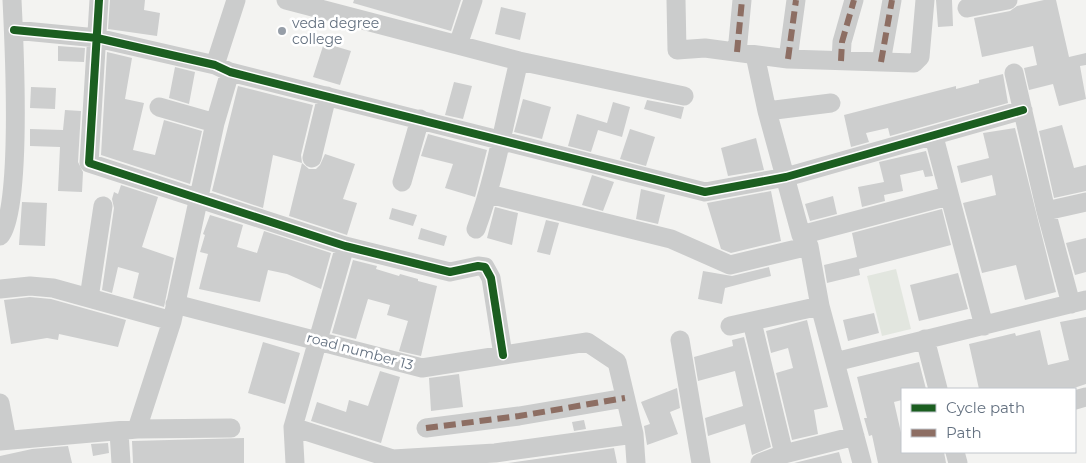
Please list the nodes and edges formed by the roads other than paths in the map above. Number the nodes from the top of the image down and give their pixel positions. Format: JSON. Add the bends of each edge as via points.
{"nodes":[{"id":1,"x":12,"y":0,"type":"edge"},
{"id":2,"x":99,"y":0,"type":"edge"},
{"id":3,"x":236,"y":0,"type":"edge"},
{"id":4,"x":286,"y":0,"type":"edge"},
{"id":5,"x":473,"y":0,"type":"edge"},
{"id":6,"x":676,"y":0,"type":"edge"},
{"id":7,"x":742,"y":0,"type":"edge"},
{"id":8,"x":796,"y":0,"type":"edge"},
{"id":9,"x":854,"y":0,"type":"edge"},
{"id":10,"x":892,"y":0,"type":"edge"},
{"id":11,"x":925,"y":0,"type":"edge"},
{"id":12,"x":1008,"y":0,"type":"edge"},
{"id":13,"x":967,"y":8,"type":"dead end"},
{"id":14,"x":14,"y":30,"type":"junction"},
{"id":15,"x":97,"y":38,"type":"junction"},
{"id":16,"x":458,"y":45,"type":"junction"},
{"id":17,"x":746,"y":54,"type":"junction"},
{"id":18,"x":788,"y":59,"type":"junction"},
{"id":19,"x":519,"y":61,"type":"junction"},
{"id":20,"x":841,"y":61,"type":"junction"},
{"id":21,"x":881,"y":62,"type":"junction"},
{"id":22,"x":222,"y":69,"type":"junction"},
{"id":23,"x":1014,"y":73,"type":"dead end"},
{"id":24,"x":8,"y":84,"type":"edge"},
{"id":25,"x":327,"y":96,"type":"junction"},
{"id":26,"x":684,"y":96,"type":"dead end"},
{"id":27,"x":831,"y":103,"type":"dead end"},
{"id":28,"x":159,"y":107,"type":"dead end"},
{"id":29,"x":1023,"y":110,"type":"junction"},
{"id":30,"x":767,"y":111,"type":"junction"},
{"id":31,"x":420,"y":119,"type":"junction"},
{"id":32,"x":215,"y":123,"type":"junction"},
{"id":33,"x":934,"y":137,"type":"junction"},
{"id":34,"x":499,"y":139,"type":"junction"},
{"id":35,"x":312,"y":158,"type":"dead end"},
{"id":36,"x":786,"y":177,"type":"junction"},
{"id":37,"x":402,"y":182,"type":"dead end"},
{"id":38,"x":6,"y":194,"type":"edge"},
{"id":39,"x":489,"y":194,"type":"junction"},
{"id":40,"x":948,"y":196,"type":"junction"},
{"id":41,"x":200,"y":201,"type":"junction"},
{"id":42,"x":1086,"y":202,"type":"edge"},
{"id":43,"x":103,"y":206,"type":"dead end"},
{"id":44,"x":1046,"y":211,"type":"junction"},
{"id":45,"x":476,"y":229,"type":"dead end"},
{"id":46,"x":0,"y":236,"type":"edge"},
{"id":47,"x":805,"y":240,"type":"junction"},
{"id":48,"x":345,"y":246,"type":"junction"},
{"id":49,"x":0,"y":289,"type":"edge"},
{"id":50,"x":89,"y":298,"type":"junction"},
{"id":51,"x":1078,"y":302,"type":"edge"},
{"id":52,"x":820,"y":306,"type":"junction"},
{"id":53,"x":174,"y":313,"type":"junction"},
{"id":54,"x":752,"y":322,"type":"junction"},
{"id":55,"x":730,"y":326,"type":"dead end"},
{"id":56,"x":984,"y":326,"type":"junction"},
{"id":57,"x":925,"y":339,"type":"junction"},
{"id":58,"x":318,"y":340,"type":"junction"},
{"id":59,"x":680,"y":340,"type":"dead end"},
{"id":60,"x":503,"y":355,"type":"junction"},
{"id":61,"x":835,"y":362,"type":"junction"},
{"id":62,"x":938,"y":388,"type":"edge"},
{"id":63,"x":626,"y":398,"type":"junction"},
{"id":64,"x":0,"y":402,"type":"edge"},
{"id":65,"x":293,"y":427,"type":"junction"},
{"id":66,"x":231,"y":428,"type":"dead end"},
{"id":67,"x":426,"y":428,"type":"dead end"},
{"id":68,"x":137,"y":429,"type":"junction"},
{"id":69,"x":119,"y":432,"type":"junction"},
{"id":70,"x":634,"y":434,"type":"junction"},
{"id":71,"x":854,"y":436,"type":"junction"},
{"id":72,"x":3,"y":440,"type":"edge"},
{"id":73,"x":784,"y":454,"type":"junction"},
{"id":74,"x":495,"y":458,"type":"edge"},
{"id":75,"x":394,"y":461,"type":"edge"},
{"id":76,"x":121,"y":463,"type":"edge"},
{"id":77,"x":295,"y":463,"type":"edge"},
{"id":78,"x":636,"y":463,"type":"edge"},
{"id":79,"x":701,"y":463,"type":"edge"},
{"id":80,"x":760,"y":463,"type":"edge"},
{"id":81,"x":862,"y":463,"type":"edge"}],
"edges":[{"from":1,"to":14,"type":"street"},
{"from":2,"to":15,"type":"street"},
{"from":3,"to":22,"type":"street"},
{"from":4,"to":16,"type":"street"},
{"from":5,"to":16,"type":"street"},
{"from":6,"to":17,"type":"street","via":[[677,50],[705,48]]},
{"from":7,"to":17,"type":"street"},
{"from":8,"to":18,"type":"street"},
{"from":9,"to":20,"type":"street","via":[[842,42]]},
{"from":10,"to":21,"type":"street"},
{"from":11,"to":21,"type":"street","via":[[920,57],[914,63]]},
{"from":12,"to":13,"type":"street"},
{"from":14,"to":15,"type":"street"},
{"from":14,"to":24,"type":"street"},
{"from":15,"to":22,"type":"street"},
{"from":15,"to":41,"type":"street","via":[[89,163]]},
{"from":16,"to":19,"type":"street"},
{"from":17,"to":18,"type":"street"},
{"from":17,"to":30,"type":"street"},
{"from":18,"to":20,"type":"street"},
{"from":19,"to":26,"type":"street"},
{"from":19,"to":34,"type":"street"},
{"from":20,"to":21,"type":"street"},
{"from":22,"to":25,"type":"street"},
{"from":22,"to":32,"type":"street"},
{"from":23,"to":29,"type":"street"},
{"from":24,"to":38,"type":"street"},
{"from":25,"to":31,"type":"street"},
{"from":25,"to":35,"type":"street"},
{"from":27,"to":30,"type":"street"},
{"from":28,"to":32,"type":"street"},
{"from":29,"to":33,"type":"street"},
{"from":29,"to":44,"type":"street"},
{"from":30,"to":36,"type":"street"},
{"from":31,"to":34,"type":"street"},
{"from":31,"to":37,"type":"street"},
{"from":32,"to":41,"type":"street"},
{"from":33,"to":36,"type":"street"},
{"from":33,"to":40,"type":"street"},
{"from":34,"to":36,"type":"street","via":[[705,192]]},
{"from":34,"to":39,"type":"street"},
{"from":36,"to":47,"type":"street"},
{"from":38,"to":46,"type":"street","via":[[8,222]]},
{"from":39,"to":45,"type":"street"},
{"from":39,"to":47,"type":"street","via":[[671,239],[730,265]]},
{"from":40,"to":47,"type":"street"},
{"from":40,"to":56,"type":"street"},
{"from":41,"to":48,"type":"street"},
{"from":41,"to":53,"type":"street"},
{"from":42,"to":44,"type":"street"},
{"from":43,"to":50,"type":"street"},
{"from":44,"to":51,"type":"street"},
{"from":47,"to":52,"type":"street"},
{"from":48,"to":58,"type":"street"},
{"from":48,"to":60,"type":"street","via":[[450,272],[478,266],[485,268],[491,278]]},
{"from":49,"to":50,"type":"street","name":"road number 13","via":[[53,288]]},
{"from":50,"to":53,"type":"street","name":"road number 13"},
{"from":51,"to":56,"type":"street"},
{"from":52,"to":54,"type":"street"},
{"from":52,"to":61,"type":"street"},
{"from":53,"to":58,"type":"street","name":"road number 13"},
{"from":53,"to":68,"type":"street"},
{"from":54,"to":55,"type":"street"},
{"from":54,"to":73,"type":"street"},
{"from":56,"to":57,"type":"street"},
{"from":57,"to":61,"type":"street"},
{"from":57,"to":62,"type":"street"},
{"from":58,"to":60,"type":"street","name":"road number 13","via":[[422,368]]},
{"from":58,"to":65,"type":"street"},
{"from":59,"to":79,"type":"street"},
{"from":60,"to":63,"type":"street","name":"road number 13","via":[[587,342],[617,362]]},
{"from":61,"to":71,"type":"street"},
{"from":63,"to":67,"type":"street"},
{"from":63,"to":70,"type":"street","name":"road number 13"},
{"from":64,"to":72,"type":"street"},
{"from":65,"to":75,"type":"street"},
{"from":65,"to":77,"type":"street"},
{"from":66,"to":68,"type":"street"},
{"from":68,"to":69,"type":"street"},
{"from":69,"to":72,"type":"street"},
{"from":69,"to":76,"type":"street"},
{"from":70,"to":74,"type":"street"},
{"from":70,"to":78,"type":"street","name":"road number 13"},
{"from":71,"to":73,"type":"street"},
{"from":71,"to":81,"type":"street"},
{"from":73,"to":80,"type":"street"},
{"from":74,"to":75,"type":"street"}]}
